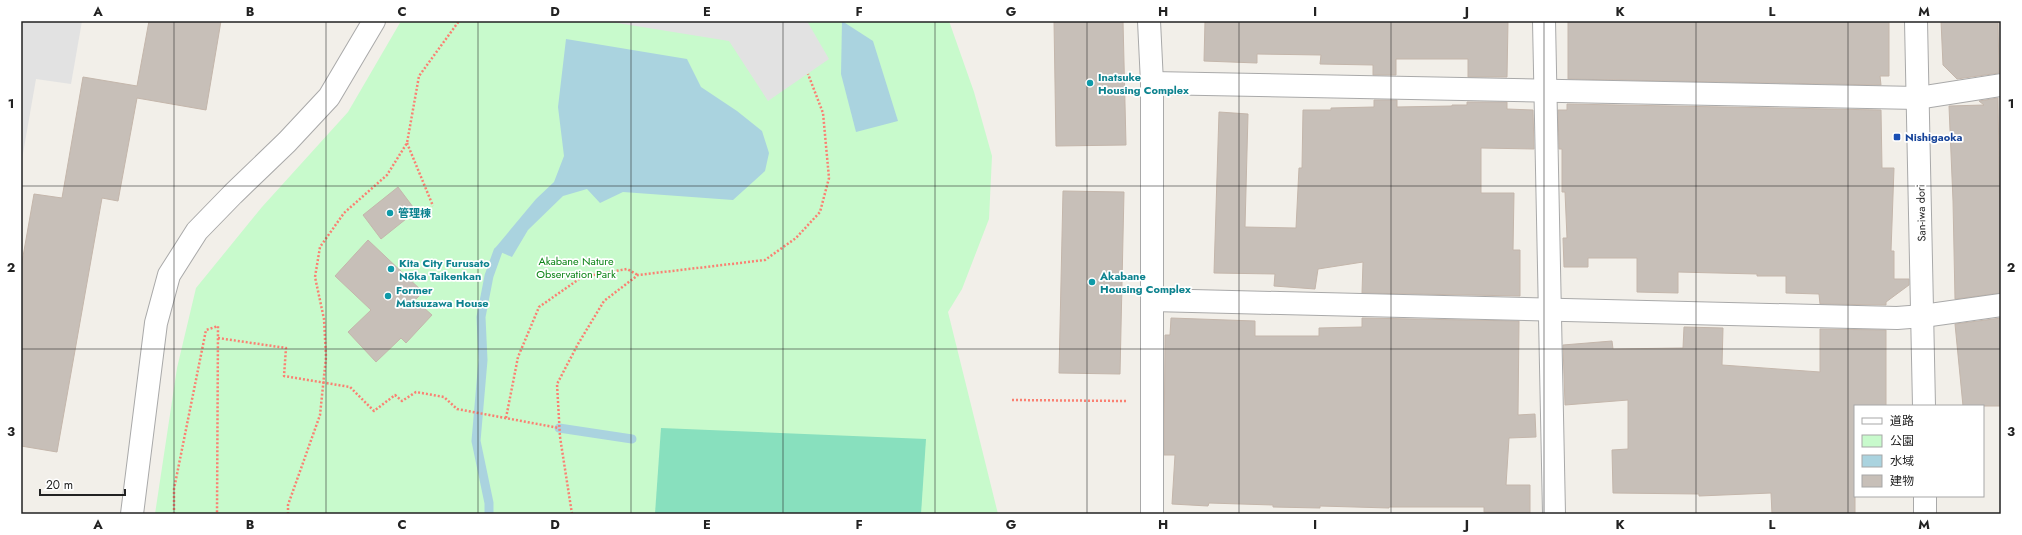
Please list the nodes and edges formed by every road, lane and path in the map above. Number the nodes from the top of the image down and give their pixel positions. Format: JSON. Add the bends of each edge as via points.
{"nodes":[{"id":1,"x":374,"y":21,"type":"edge"},
{"id":2,"x":459,"y":21,"type":"edge"},
{"id":3,"x":1149,"y":21,"type":"edge"},
{"id":4,"x":1544,"y":21,"type":"edge"},
{"id":5,"x":1916,"y":21,"type":"edge"},
{"id":6,"x":808,"y":74,"type":"dead end"},
{"id":7,"x":1152,"y":83,"type":"junction"},
{"id":8,"x":2001,"y":85,"type":"edge"},
{"id":9,"x":1545,"y":91,"type":"junction"},
{"id":10,"x":1918,"y":98,"type":"junction"},
{"id":11,"x":407,"y":143,"type":"junction"},
{"id":12,"x":433,"y":206,"type":"dead end"},
{"id":13,"x":638,"y":275,"type":"junction"},
{"id":14,"x":1152,"y":300,"type":"junction"},
{"id":15,"x":2001,"y":305,"type":"edge"},
{"id":16,"x":1548,"y":309,"type":"junction"},
{"id":17,"x":1923,"y":316,"type":"junction"},
{"id":18,"x":218,"y":338,"type":"junction"},
{"id":19,"x":323,"y":382,"type":"junction"},
{"id":20,"x":1012,"y":400,"type":"dead end"},
{"id":21,"x":1127,"y":401,"type":"dead end"},
{"id":22,"x":1924,"y":405,"type":"edge"},
{"id":23,"x":506,"y":418,"type":"junction"},
{"id":24,"x":559,"y":428,"type":"junction"},
{"id":25,"x":1925,"y":497,"type":"edge"},
{"id":26,"x":132,"y":514,"type":"edge"},
{"id":27,"x":174,"y":514,"type":"edge"},
{"id":28,"x":216,"y":514,"type":"edge"},
{"id":29,"x":288,"y":514,"type":"edge"},
{"id":30,"x":572,"y":514,"type":"edge"},
{"id":31,"x":1152,"y":514,"type":"edge"},
{"id":32,"x":1554,"y":514,"type":"edge"},
{"id":33,"x":1925,"y":514,"type":"edge"}],
"edges":[{"from":1,"to":26,"type":"street","via":[[329,97],[197,230],[169,275],[156,323]]},
{"from":2,"to":11,"type":"path","via":[[418,76]]},
{"from":3,"to":7,"type":"street"},
{"from":4,"to":9,"type":"street"},
{"from":5,"to":10,"type":"street","name":"San-iwa dori"},
{"from":6,"to":13,"type":"path","via":[[823,113],[829,178],[820,212],[796,238],[765,260]]},
{"from":7,"to":9,"type":"street"},
{"from":7,"to":14,"type":"street"},
{"from":8,"to":10,"type":"street"},
{"from":9,"to":10,"type":"street"},
{"from":9,"to":16,"type":"street"},
{"from":10,"to":17,"type":"street","name":"San-iwa dori"},
{"from":11,"to":12,"type":"path"},
{"from":11,"to":19,"type":"path","via":[[387,175],[344,213],[320,247],[315,277],[324,319],[326,357]]},
{"from":13,"to":23,"type":"path","via":[[627,269],[582,277],[539,307],[518,357]]},
{"from":13,"to":24,"type":"path","via":[[604,301],[557,384]]},
{"from":14,"to":16,"type":"street"},
{"from":14,"to":31,"type":"street"},
{"from":15,"to":17,"type":"street"},
{"from":16,"to":17,"type":"street","via":[[1897,318]]},
{"from":16,"to":32,"type":"street"},
{"from":17,"to":22,"type":"street","name":"San-iwa dori"},
{"from":18,"to":19,"type":"path","via":[[286,348],[284,376]]},
{"from":18,"to":27,"type":"path","via":[[218,326],[206,330],[174,489]]},
{"from":18,"to":28,"type":"path"},
{"from":19,"to":23,"type":"path","via":[[350,387],[374,411],[395,395],[402,401],[416,392],[444,397],[457,409]]},
{"from":19,"to":29,"type":"path","via":[[320,415],[288,505]]},
{"from":20,"to":21,"type":"path"},
{"from":23,"to":24,"type":"path"},
{"from":24,"to":30,"type":"path"},
{"from":25,"to":33,"type":"street"}]}
